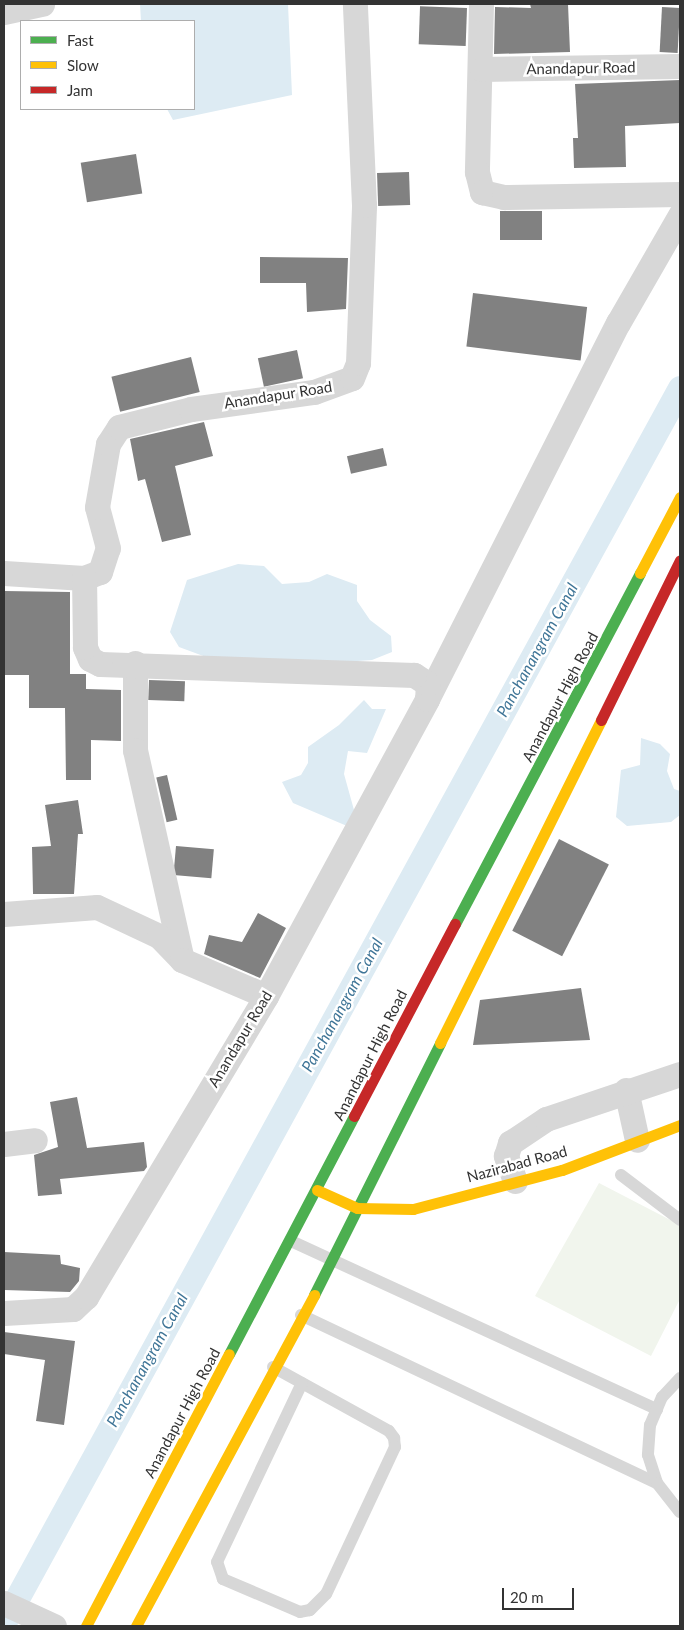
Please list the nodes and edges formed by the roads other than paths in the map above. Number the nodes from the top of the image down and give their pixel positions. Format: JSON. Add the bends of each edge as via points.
{"nodes":[{"id":1,"x":42,"y":4,"type":"edge"},
{"id":2,"x":355,"y":4,"type":"edge"},
{"id":3,"x":481,"y":4,"type":"edge"},
{"id":4,"x":4,"y":12,"type":"edge"},
{"id":5,"x":680,"y":66,"type":"edge"},
{"id":6,"x":482,"y":69,"type":"junction"},
{"id":7,"x":680,"y":194,"type":"edge"},
{"id":8,"x":680,"y":215,"type":"edge"},
{"id":9,"x":680,"y":497,"type":"edge"},
{"id":10,"x":680,"y":560,"type":"edge"},
{"id":11,"x":4,"y":572,"type":"edge"},
{"id":12,"x":84,"y":578,"type":"junction"},
{"id":13,"x":135,"y":663,"type":"junction"},
{"id":14,"x":427,"y":699,"type":"junction"},
{"id":15,"x":4,"y":914,"type":"edge"},
{"id":16,"x":182,"y":960,"type":"junction"},
{"id":17,"x":266,"y":996,"type":"junction"},
{"id":18,"x":680,"y":1074,"type":"edge"},
{"id":19,"x":632,"y":1112,"type":"junction"},
{"id":20,"x":680,"y":1125,"type":"edge"},
{"id":21,"x":35,"y":1140,"type":"dead end"},
{"id":22,"x":4,"y":1144,"type":"edge"},
{"id":23,"x":510,"y":1168,"type":"junction"},
{"id":24,"x":621,"y":1175,"type":"dead end"},
{"id":25,"x":317,"y":1190,"type":"junction"},
{"id":26,"x":357,"y":1208,"type":"junction"},
{"id":27,"x":680,"y":1220,"type":"edge"},
{"id":28,"x":291,"y":1241,"type":"junction"},
{"id":29,"x":333,"y":1258,"type":"junction"},
{"id":30,"x":4,"y":1314,"type":"edge"},
{"id":31,"x":302,"y":1315,"type":"junction"},
{"id":32,"x":273,"y":1367,"type":"junction"},
{"id":33,"x":680,"y":1378,"type":"edge"},
{"id":34,"x":302,"y":1383,"type":"junction"},
{"id":35,"x":657,"y":1409,"type":"junction"},
{"id":36,"x":657,"y":1484,"type":"junction"},
{"id":37,"x":680,"y":1512,"type":"edge"},
{"id":38,"x":4,"y":1603,"type":"edge"},
{"id":39,"x":50,"y":1625,"type":"edge"},
{"id":40,"x":86,"y":1626,"type":"edge"},
{"id":41,"x":136,"y":1626,"type":"edge"}],
"edges":[{"from":1,"to":4,"type":"street"},
{"from":2,"to":12,"type":"street","name":"Anandapur Road","via":[[364,205],[358,363],[352,378],[314,392],[191,409],[119,427],[108,444],[97,507],[108,548],[107,563],[100,572]]},
{"from":3,"to":6,"type":"street"},
{"from":5,"to":6,"type":"street","name":"Anandapur Road"},
{"from":6,"to":7,"type":"street","via":[[477,172],[482,192],[504,196]]},
{"from":8,"to":14,"type":"street","name":"Anandapur Road","via":[[618,324]]},
{"from":9,"to":25,"type":"main road","name":"Anandapur High Road"},
{"from":10,"to":26,"type":"main road"},
{"from":11,"to":12,"type":"street"},
{"from":12,"to":13,"type":"street","via":[[85,647],[90,659],[100,664]]},
{"from":13,"to":14,"type":"street","via":[[414,675],[428,684]]},
{"from":13,"to":16,"type":"street","via":[[133,722],[137,767]]},
{"from":14,"to":17,"type":"street","name":"Anandapur Road"},
{"from":15,"to":16,"type":"street","via":[[97,907],[159,936]]},
{"from":16,"to":17,"type":"street"},
{"from":17,"to":30,"type":"street","name":"Anandapur Road","via":[[86,1297],[73,1309]]},
{"from":18,"to":19,"type":"street"},
{"from":19,"to":20,"type":"main road","name":"Nazirabad Road"},
{"from":19,"to":23,"type":"main road","name":"Nazirabad Road","via":[[562,1170]]},
{"from":19,"to":23,"type":"street","via":[[546,1119],[510,1143]]},
{"from":21,"to":22,"type":"street"},
{"from":23,"to":26,"type":"main road","name":"Nazirabad Road","via":[[413,1209]]},
{"from":24,"to":27,"type":"lane"},
{"from":25,"to":26,"type":"main road"},
{"from":25,"to":28,"type":"main road","name":"Anandapur High Road"},
{"from":26,"to":29,"type":"main road"},
{"from":28,"to":29,"type":"lane"},
{"from":28,"to":40,"type":"main road","name":"Anandapur High Road"},
{"from":29,"to":31,"type":"main road"},
{"from":29,"to":35,"type":"lane"},
{"from":31,"to":32,"type":"main road"},
{"from":31,"to":36,"type":"lane"},
{"from":32,"to":34,"type":"lane"},
{"from":32,"to":41,"type":"main road"},
{"from":33,"to":35,"type":"lane"},
{"from":34,"to":34,"type":"lane","via":[[389,1431],[394,1447],[326,1594],[310,1610],[300,1612],[224,1579],[217,1562]]},
{"from":35,"to":36,"type":"lane","via":[[650,1425],[648,1455]]},
{"from":36,"to":37,"type":"lane"},
{"from":38,"to":39,"type":"street"}]}
